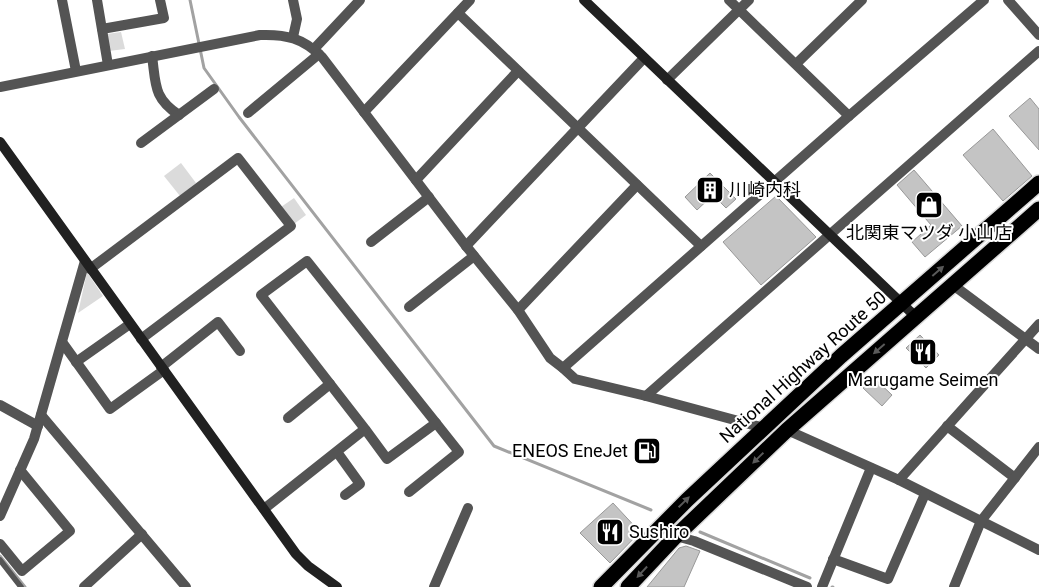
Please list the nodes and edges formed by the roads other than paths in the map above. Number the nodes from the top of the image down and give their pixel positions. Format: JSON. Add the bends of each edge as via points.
{"nodes":[{"id":1,"x":62,"y":0,"type":"edge"},
{"id":2,"x":97,"y":0,"type":"edge"},
{"id":3,"x":160,"y":0,"type":"edge"},
{"id":4,"x":294,"y":0,"type":"edge"},
{"id":5,"x":360,"y":0,"type":"edge"},
{"id":6,"x":470,"y":0,"type":"edge"},
{"id":7,"x":585,"y":0,"type":"edge"},
{"id":8,"x":729,"y":0,"type":"edge"},
{"id":9,"x":749,"y":0,"type":"edge"},
{"id":10,"x":862,"y":0,"type":"edge"},
{"id":11,"x":984,"y":0,"type":"edge"},
{"id":12,"x":1008,"y":0,"type":"edge"},
{"id":13,"x":739,"y":10,"type":"junction"},
{"id":14,"x":458,"y":13,"type":"junction"},
{"id":15,"x":102,"y":29,"type":"junction"},
{"id":16,"x":1039,"y":35,"type":"edge"},
{"id":17,"x":293,"y":37,"type":"junction"},
{"id":18,"x":316,"y":51,"type":"junction"},
{"id":19,"x":1039,"y":51,"type":"edge"},
{"id":20,"x":152,"y":56,"type":"junction"},
{"id":21,"x":644,"y":58,"type":"junction"},
{"id":22,"x":796,"y":63,"type":"junction"},
{"id":23,"x":108,"y":65,"type":"junction"},
{"id":24,"x":76,"y":71,"type":"junction"},
{"id":25,"x":518,"y":71,"type":"junction"},
{"id":26,"x":667,"y":80,"type":"junction"},
{"id":27,"x":0,"y":86,"type":"edge"},
{"id":28,"x":214,"y":89,"type":"dead end"},
{"id":29,"x":364,"y":112,"type":"junction"},
{"id":30,"x":248,"y":113,"type":"dead end"},
{"id":31,"x":179,"y":115,"type":"junction"},
{"id":32,"x":849,"y":116,"type":"junction"},
{"id":33,"x":578,"y":128,"type":"junction"},
{"id":34,"x":0,"y":142,"type":"edge"},
{"id":35,"x":141,"y":143,"type":"dead end"},
{"id":36,"x":416,"y":180,"type":"junction"},
{"id":37,"x":775,"y":182,"type":"junction"},
{"id":38,"x":1039,"y":183,"type":"edge"},
{"id":39,"x":637,"y":185,"type":"junction"},
{"id":40,"x":429,"y":197,"type":"junction"},
{"id":41,"x":1039,"y":209,"type":"edge"},
{"id":42,"x":828,"y":235,"type":"junction"},
{"id":43,"x":372,"y":242,"type":"dead end"},
{"id":44,"x":466,"y":246,"type":"junction"},
{"id":45,"x":700,"y":246,"type":"junction"},
{"id":46,"x":474,"y":256,"type":"junction"},
{"id":47,"x":88,"y":265,"type":"junction"},
{"id":48,"x":953,"y":285,"type":"junction"},
{"id":49,"x":902,"y":303,"type":"junction"},
{"id":50,"x":409,"y":307,"type":"dead end"},
{"id":51,"x":518,"y":310,"type":"junction"},
{"id":52,"x":916,"y":318,"type":"junction"},
{"id":53,"x":130,"y":324,"type":"junction"},
{"id":54,"x":1039,"y":324,"type":"edge"},
{"id":55,"x":141,"y":339,"type":"junction"},
{"id":56,"x":1026,"y":339,"type":"junction"},
{"id":57,"x":62,"y":342,"type":"junction"},
{"id":58,"x":1039,"y":349,"type":"edge"},
{"id":59,"x":240,"y":351,"type":"dead end"},
{"id":60,"x":76,"y":362,"type":"junction"},
{"id":61,"x":162,"y":368,"type":"junction"},
{"id":62,"x":563,"y":368,"type":"junction"},
{"id":63,"x":330,"y":384,"type":"junction"},
{"id":64,"x":646,"y":396,"type":"junction"},
{"id":65,"x":0,"y":405,"type":"edge"},
{"id":66,"x":41,"y":415,"type":"junction"},
{"id":67,"x":288,"y":418,"type":"dead end"},
{"id":68,"x":436,"y":423,"type":"junction"},
{"id":69,"x":38,"y":426,"type":"junction"},
{"id":70,"x":947,"y":426,"type":"junction"},
{"id":71,"x":764,"y":428,"type":"junction"},
{"id":72,"x":365,"y":429,"type":"junction"},
{"id":73,"x":787,"y":430,"type":"junction"},
{"id":74,"x":1039,"y":447,"type":"edge"},
{"id":75,"x":336,"y":452,"type":"junction"},
{"id":76,"x":871,"y":468,"type":"junction"},
{"id":77,"x":20,"y":470,"type":"junction"},
{"id":78,"x":1015,"y":478,"type":"junction"},
{"id":79,"x":899,"y":480,"type":"junction"},
{"id":80,"x":408,"y":492,"type":"dead end"},
{"id":81,"x":925,"y":494,"type":"junction"},
{"id":82,"x":345,"y":495,"type":"dead end"},
{"id":83,"x":468,"y":508,"type":"dead end"},
{"id":84,"x":264,"y":509,"type":"junction"},
{"id":85,"x":0,"y":516,"type":"edge"},
{"id":86,"x":981,"y":521,"type":"junction"},
{"id":87,"x":142,"y":534,"type":"junction"},
{"id":88,"x":676,"y":536,"type":"junction"},
{"id":89,"x":0,"y":544,"type":"edge"},
{"id":90,"x":1039,"y":550,"type":"edge"},
{"id":91,"x":833,"y":558,"type":"junction"},
{"id":92,"x":0,"y":560,"type":"edge"},
{"id":93,"x":21,"y":587,"type":"edge"},
{"id":94,"x":84,"y":587,"type":"edge"},
{"id":95,"x":186,"y":587,"type":"edge"},
{"id":96,"x":336,"y":587,"type":"edge"},
{"id":97,"x":434,"y":587,"type":"edge"},
{"id":98,"x":600,"y":587,"type":"edge"},
{"id":99,"x":628,"y":587,"type":"edge"},
{"id":100,"x":807,"y":587,"type":"edge"},
{"id":101,"x":822,"y":587,"type":"edge"},
{"id":102,"x":954,"y":587,"type":"edge"}],
"edges":[{"from":1,"to":24,"type":"street"},
{"from":2,"to":15,"type":"street"},
{"from":3,"to":15,"type":"street","via":[[164,18]]},
{"from":4,"to":17,"type":"street","via":[[297,19]]},
{"from":5,"to":18,"type":"street"},
{"from":6,"to":14,"type":"street"},
{"from":7,"to":21,"type":"street"},
{"from":8,"to":13,"type":"street"},
{"from":9,"to":13,"type":"street"},
{"from":10,"to":22,"type":"street"},
{"from":11,"to":32,"type":"street"},
{"from":12,"to":16,"type":"street"},
{"from":13,"to":22,"type":"street"},
{"from":13,"to":26,"type":"street"},
{"from":14,"to":25,"type":"street"},
{"from":14,"to":29,"type":"street"},
{"from":15,"to":23,"type":"street"},
{"from":17,"to":18,"type":"street"},
{"from":17,"to":20,"type":"street","via":[[260,35]]},
{"from":18,"to":29,"type":"street"},
{"from":18,"to":30,"type":"street"},
{"from":19,"to":42,"type":"street"},
{"from":20,"to":23,"type":"street"},
{"from":20,"to":31,"type":"street","via":[[159,97],[164,105]]},
{"from":21,"to":26,"type":"street"},
{"from":21,"to":33,"type":"street"},
{"from":22,"to":32,"type":"street"},
{"from":23,"to":24,"type":"street"},
{"from":24,"to":27,"type":"street"},
{"from":25,"to":33,"type":"street"},
{"from":25,"to":36,"type":"street"},
{"from":26,"to":37,"type":"street"},
{"from":28,"to":31,"type":"street"},
{"from":29,"to":36,"type":"street"},
{"from":31,"to":35,"type":"street"},
{"from":32,"to":37,"type":"street"},
{"from":33,"to":39,"type":"street"},
{"from":33,"to":44,"type":"street"},
{"from":34,"to":47,"type":"street"},
{"from":36,"to":40,"type":"street"},
{"from":37,"to":42,"type":"street"},
{"from":37,"to":45,"type":"street"},
{"from":49,"to":38,"type":"highway","name":"National Highway Route 50","one_way":true},
{"from":39,"to":45,"type":"street"},
{"from":39,"to":51,"type":"street"},
{"from":40,"to":43,"type":"street"},
{"from":40,"to":44,"type":"street"},
{"from":41,"to":48,"type":"highway","name":"National Highway Route 50"},
{"from":42,"to":49,"type":"street"},
{"from":42,"to":64,"type":"street"},
{"from":44,"to":46,"type":"street"},
{"from":45,"to":62,"type":"street"},
{"from":46,"to":50,"type":"street"},
{"from":46,"to":51,"type":"street"},
{"from":47,"to":53,"type":"street"},
{"from":47,"to":55,"type":"street","via":[[238,158],[291,226]]},
{"from":47,"to":57,"type":"street"},
{"from":48,"to":52,"type":"highway","name":"National Highway Route 50"},
{"from":48,"to":56,"type":"street"},
{"from":49,"to":52,"type":"street"},
{"from":49,"to":71,"type":"highway","name":"National Highway Route 50"},
{"from":51,"to":62,"type":"street","via":[[550,358]]},
{"from":52,"to":73,"type":"highway","name":"National Highway Route 50","one_way":true},
{"from":53,"to":55,"type":"street"},
{"from":53,"to":60,"type":"street"},
{"from":54,"to":56,"type":"street"},
{"from":55,"to":61,"type":"street"},
{"from":56,"to":58,"type":"street"},
{"from":56,"to":70,"type":"street"},
{"from":57,"to":60,"type":"street"},
{"from":57,"to":66,"type":"street"},
{"from":59,"to":61,"type":"street","via":[[218,322]]},
{"from":60,"to":61,"type":"street","via":[[110,409]]},
{"from":61,"to":84,"type":"street"},
{"from":62,"to":64,"type":"street","via":[[575,379]]},
{"from":63,"to":67,"type":"street"},
{"from":63,"to":68,"type":"street","via":[[262,295],[307,261]]},
{"from":63,"to":72,"type":"street"},
{"from":64,"to":71,"type":"street"},
{"from":65,"to":69,"type":"street"},
{"from":66,"to":69,"type":"street"},
{"from":66,"to":87,"type":"street"},
{"from":68,"to":72,"type":"street","via":[[387,459]]},
{"from":68,"to":80,"type":"street","via":[[459,452]]},
{"from":69,"to":77,"type":"street"},
{"from":70,"to":78,"type":"street"},
{"from":70,"to":79,"type":"street"},
{"from":98,"to":71,"type":"highway","name":"National Highway Route 50","one_way":true,"via":[[686,500]]},
{"from":72,"to":75,"type":"street"},
{"from":73,"to":76,"type":"street"},
{"from":73,"to":88,"type":"highway","name":"National Highway Route 50","one_way":true},
{"from":74,"to":78,"type":"street"},
{"from":75,"to":82,"type":"street","via":[[360,484]]},
{"from":75,"to":84,"type":"street"},
{"from":76,"to":79,"type":"street"},
{"from":76,"to":91,"type":"street"},
{"from":77,"to":85,"type":"street"},
{"from":77,"to":89,"type":"street","via":[[70,531],[22,571]]},
{"from":78,"to":86,"type":"street"},
{"from":79,"to":81,"type":"street"},
{"from":81,"to":86,"type":"street"},
{"from":81,"to":91,"type":"street","via":[[888,579]]},
{"from":83,"to":97,"type":"street"},
{"from":84,"to":96,"type":"street","via":[[296,554]]},
{"from":86,"to":90,"type":"street"},
{"from":86,"to":102,"type":"street"},
{"from":87,"to":94,"type":"street"},
{"from":87,"to":95,"type":"street"},
{"from":88,"to":99,"type":"highway","name":"National Highway Route 50","one_way":true},
{"from":88,"to":100,"type":"street"},
{"from":91,"to":101,"type":"street"},
{"from":92,"to":93,"type":"lane"}]}
